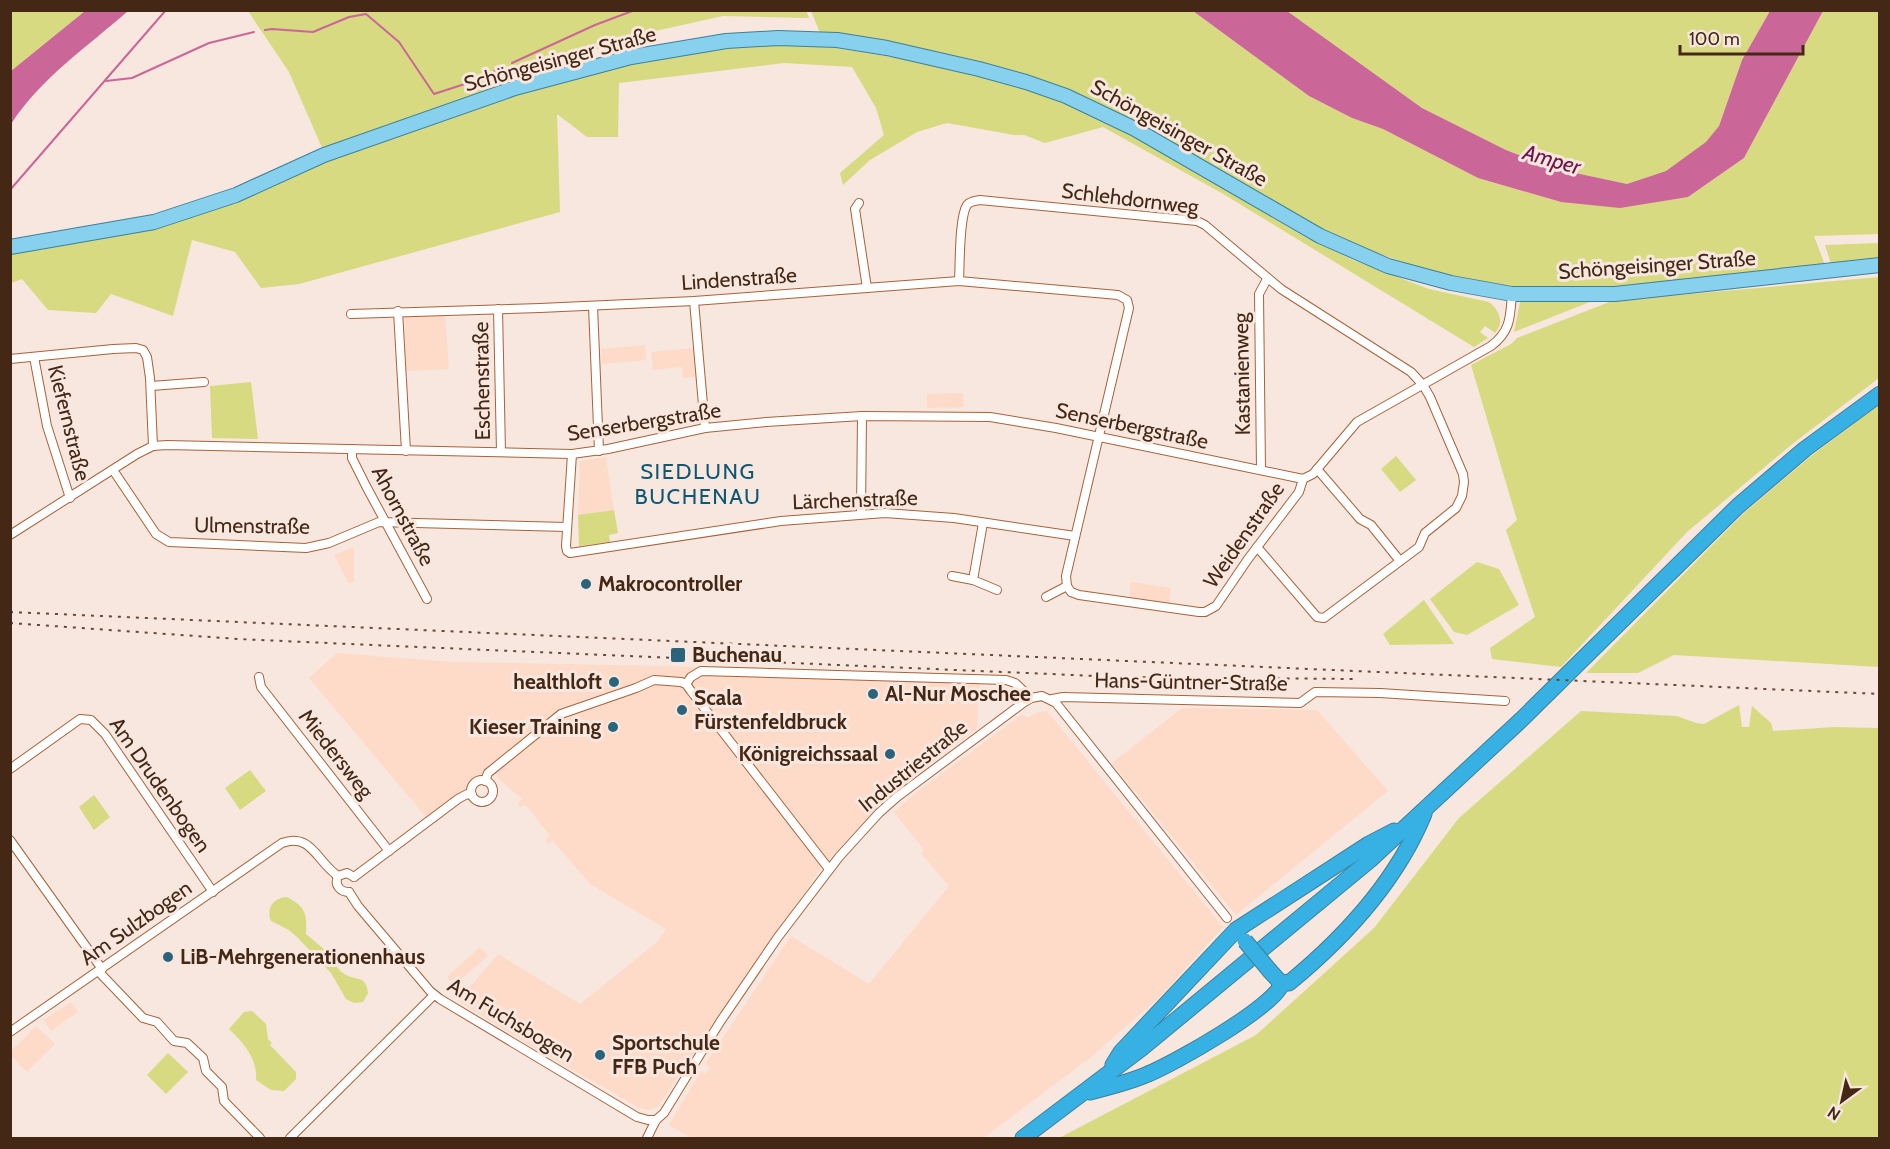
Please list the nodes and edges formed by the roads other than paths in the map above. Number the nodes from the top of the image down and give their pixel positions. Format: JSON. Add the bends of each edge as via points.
{"nodes":[{"id":1,"x":859,"y":203,"type":"dead end"},
{"id":2,"x":10,"y":247,"type":"edge"},
{"id":3,"x":1880,"y":265,"type":"edge"},
{"id":4,"x":1268,"y":279,"type":"junction"},
{"id":5,"x":959,"y":280,"type":"junction"},
{"id":6,"x":867,"y":288,"type":"junction"},
{"id":7,"x":1512,"y":294,"type":"junction"},
{"id":8,"x":694,"y":301,"type":"junction"},
{"id":9,"x":593,"y":306,"type":"junction"},
{"id":10,"x":498,"y":309,"type":"junction"},
{"id":11,"x":398,"y":311,"type":"junction"},
{"id":12,"x":351,"y":314,"type":"dead end"},
{"id":13,"x":33,"y":357,"type":"junction"},
{"id":14,"x":10,"y":359,"type":"edge"},
{"id":15,"x":204,"y":382,"type":"dead end"},
{"id":16,"x":1422,"y":385,"type":"junction"},
{"id":17,"x":151,"y":386,"type":"junction"},
{"id":18,"x":1880,"y":394,"type":"edge"},
{"id":19,"x":862,"y":416,"type":"junction"},
{"id":20,"x":705,"y":428,"type":"junction"},
{"id":21,"x":1098,"y":437,"type":"junction"},
{"id":22,"x":153,"y":446,"type":"junction"},
{"id":23,"x":352,"y":449,"type":"junction"},
{"id":24,"x":406,"y":450,"type":"junction"},
{"id":25,"x":599,"y":451,"type":"junction"},
{"id":26,"x":501,"y":452,"type":"junction"},
{"id":27,"x":572,"y":454,"type":"junction"},
{"id":28,"x":1317,"y":469,"type":"junction"},
{"id":29,"x":113,"y":470,"type":"junction"},
{"id":30,"x":1261,"y":470,"type":"junction"},
{"id":31,"x":1303,"y":479,"type":"junction"},
{"id":32,"x":70,"y":498,"type":"junction"},
{"id":33,"x":861,"y":514,"type":"junction"},
{"id":34,"x":384,"y":522,"type":"junction"},
{"id":35,"x":983,"y":523,"type":"junction"},
{"id":36,"x":567,"y":527,"type":"junction"},
{"id":37,"x":10,"y":535,"type":"edge"},
{"id":38,"x":1075,"y":536,"type":"junction"},
{"id":39,"x":1257,"y":547,"type":"junction"},
{"id":40,"x":1400,"y":561,"type":"junction"},
{"id":41,"x":952,"y":576,"type":"dead end"},
{"id":42,"x":973,"y":580,"type":"junction"},
{"id":43,"x":1067,"y":586,"type":"junction"},
{"id":44,"x":997,"y":590,"type":"dead end"},
{"id":45,"x":1046,"y":597,"type":"dead end"},
{"id":46,"x":427,"y":599,"type":"dead end"},
{"id":47,"x":259,"y":677,"type":"dead end"},
{"id":48,"x":686,"y":684,"type":"junction"},
{"id":49,"x":1031,"y":698,"type":"junction"},
{"id":50,"x":1052,"y":699,"type":"junction"},
{"id":51,"x":1505,"y":701,"type":"dead end"},
{"id":52,"x":10,"y":769,"type":"edge"},
{"id":53,"x":485,"y":781,"type":"junction"},
{"id":54,"x":471,"y":795,"type":"junction"},
{"id":55,"x":1420,"y":815,"type":"junction"},
{"id":56,"x":10,"y":840,"type":"edge"},
{"id":57,"x":389,"y":851,"type":"junction"},
{"id":58,"x":829,"y":869,"type":"junction"},
{"id":59,"x":338,"y":876,"type":"junction"},
{"id":60,"x":354,"y":877,"type":"junction"},
{"id":61,"x":213,"y":892,"type":"junction"},
{"id":62,"x":349,"y":892,"type":"junction"},
{"id":63,"x":1236,"y":930,"type":"junction"},
{"id":64,"x":100,"y":970,"type":"junction"},
{"id":65,"x":1282,"y":983,"type":"junction"},
{"id":66,"x":434,"y":995,"type":"junction"},
{"id":67,"x":10,"y":1032,"type":"edge"},
{"id":68,"x":1104,"y":1078,"type":"junction"},
{"id":69,"x":1082,"y":1094,"type":"junction"},
{"id":70,"x":656,"y":1120,"type":"junction"},
{"id":71,"x":260,"y":1138,"type":"edge"},
{"id":72,"x":290,"y":1138,"type":"edge"},
{"id":73,"x":647,"y":1138,"type":"edge"},
{"id":74,"x":1023,"y":1138,"type":"edge"}],
"edges":[{"from":1,"to":6,"type":"street","via":[[855,209]]},
{"from":2,"to":7,"type":"main road","name":"Schöngeisinger Straße","via":[[154,222],[236,195],[324,155],[515,88],[631,57],[726,41],[778,38],[837,40],[887,48],[1026,82],[1106,114],[1357,254],[1418,276]]},
{"from":3,"to":7,"type":"main road","name":"Schöngeisinger Straße","via":[[1621,294]]},
{"from":4,"to":5,"type":"street","name":"Schlehdornweg","via":[[1197,221],[980,200],[969,203],[964,212]]},
{"from":4,"to":16,"type":"street","name":"Schlehdornweg","via":[[1411,372]]},
{"from":4,"to":30,"type":"street","name":"Kastanienweg","via":[[1259,294]]},
{"from":5,"to":6,"type":"street","name":"Lindenstraße"},
{"from":5,"to":21,"type":"street","name":"Lindenstraße","via":[[1118,295],[1127,300],[1130,308]]},
{"from":6,"to":8,"type":"street","name":"Lindenstraße"},
{"from":7,"to":16,"type":"street","name":"Weidenstraße","via":[[1509,322],[1501,338]]},
{"from":8,"to":9,"type":"street","name":"Lindenstraße"},
{"from":8,"to":20,"type":"street"},
{"from":9,"to":10,"type":"street","name":"Lindenstraße"},
{"from":9,"to":25,"type":"street"},
{"from":10,"to":11,"type":"street","name":"Lindenstraße"},
{"from":10,"to":26,"type":"street","name":"Eschenstraße"},
{"from":11,"to":12,"type":"street","name":"Lindenstraße"},
{"from":11,"to":24,"type":"street"},
{"from":13,"to":14,"type":"street"},
{"from":13,"to":17,"type":"street","via":[[136,348],[147,357]]},
{"from":13,"to":32,"type":"street","name":"Kiefernstraße","via":[[47,426]]},
{"from":15,"to":17,"type":"street"},
{"from":16,"to":28,"type":"street","name":"Weidenstraße","via":[[1357,422]]},
{"from":16,"to":40,"type":"street","name":"Schlehdornweg","via":[[1463,474],[1463,489],[1456,508],[1425,532],[1419,547]]},
{"from":17,"to":22,"type":"street"},
{"from":18,"to":55,"type":"highway","via":[[1805,449],[1738,506]]},
{"from":19,"to":20,"type":"street","name":"Senserbergstraße"},
{"from":19,"to":21,"type":"street","name":"Senserbergstraße","via":[[990,417]]},
{"from":19,"to":33,"type":"street"},
{"from":20,"to":25,"type":"street","name":"Senserbergstraße"},
{"from":21,"to":30,"type":"street","name":"Senserbergstraße"},
{"from":21,"to":38,"type":"street"},
{"from":22,"to":23,"type":"street","name":"Senserbergstraße"},
{"from":22,"to":29,"type":"street","name":"Senserbergstraße"},
{"from":23,"to":24,"type":"street","name":"Senserbergstraße"},
{"from":23,"to":34,"type":"street","name":"Ahornstraße","via":[[352,458]]},
{"from":24,"to":26,"type":"street","name":"Senserbergstraße"},
{"from":25,"to":27,"type":"street","name":"Senserbergstraße"},
{"from":26,"to":27,"type":"street","name":"Senserbergstraße"},
{"from":27,"to":36,"type":"street"},
{"from":28,"to":31,"type":"street","name":"Weidenstraße"},
{"from":28,"to":40,"type":"street"},
{"from":29,"to":32,"type":"street","name":"Senserbergstraße"},
{"from":29,"to":34,"type":"street","name":"Ulmenstraße","via":[[156,534],[169,542],[306,548]]},
{"from":30,"to":31,"type":"street","name":"Senserbergstraße"},
{"from":31,"to":39,"type":"street","name":"Weidenstraße","via":[[1299,492]]},
{"from":32,"to":37,"type":"street","name":"Senserbergstraße"},
{"from":33,"to":35,"type":"street","name":"Lärchenstraße","via":[[918,515]]},
{"from":33,"to":36,"type":"street","name":"Lärchenstraße","via":[[781,521],[575,554],[567,551]]},
{"from":34,"to":36,"type":"street","name":"Ulmenstraße"},
{"from":34,"to":46,"type":"street","name":"Ahornstraße"},
{"from":35,"to":38,"type":"street","name":"Lärchenstraße"},
{"from":35,"to":42,"type":"street"},
{"from":38,"to":43,"type":"street"},
{"from":39,"to":40,"type":"street","name":"Schlehdornweg","via":[[1317,616],[1324,618]]},
{"from":39,"to":43,"type":"street","name":"Weidenstraße","via":[[1220,601],[1205,612],[1079,595]]},
{"from":41,"to":42,"type":"street"},
{"from":42,"to":44,"type":"street"},
{"from":43,"to":45,"type":"street"},
{"from":47,"to":57,"type":"street","name":"Miedersweg","via":[[261,687]]},
{"from":48,"to":49,"type":"street","via":[[701,671],[1006,680]]},
{"from":48,"to":53,"type":"street","via":[[654,680],[561,714],[488,773]]},
{"from":48,"to":58,"type":"street"},
{"from":49,"to":50,"type":"street"},
{"from":49,"to":58,"type":"street","name":"Industriestraße","via":[[887,805]]},
{"from":50,"to":51,"type":"street","name":"Hans-Güntner-Straße","via":[[1300,703],[1315,692],[1326,692]]},
{"from":50,"to":63,"type":"street"},
{"from":52,"to":61,"type":"street","name":"Am Drudenbogen","via":[[80,719],[91,720],[105,734]]},
{"from":53,"to":54,"type":"street","via":[[474,784]]},
{"from":53,"to":54,"type":"street","via":[[493,791],[485,806]]},
{"from":54,"to":57,"type":"street","via":[[458,799]]},
{"from":55,"to":63,"type":"highway"},
{"from":55,"to":65,"type":"highway","via":[[1414,837],[1359,917],[1318,959],[1289,983]]},
{"from":55,"to":68,"type":"highway","via":[[1253,958]]},
{"from":56,"to":64,"type":"street"},
{"from":57,"to":60,"type":"street"},
{"from":58,"to":70,"type":"street","name":"Industriestraße","via":[[778,937]]},
{"from":59,"to":60,"type":"street","via":[[346,873]]},
{"from":59,"to":61,"type":"street","name":"Am Sulzbogen","via":[[295,839],[282,843]]},
{"from":59,"to":62,"type":"street","via":[[338,888]]},
{"from":60,"to":62,"type":"street","via":[[356,884]]},
{"from":61,"to":64,"type":"street","name":"Am Sulzbogen"},
{"from":62,"to":66,"type":"street","name":"Am Fuchsbogen"},
{"from":63,"to":65,"type":"highway","bridge":true},
{"from":63,"to":68,"type":"highway","via":[[1121,1052]]},
{"from":64,"to":67,"type":"street","name":"Am Sulzbogen"},
{"from":64,"to":71,"type":"street","via":[[143,1018],[157,1022],[174,1041],[187,1043],[203,1058],[206,1071],[222,1087],[224,1101]]},
{"from":65,"to":69,"type":"highway","via":[[1276,994],[1226,1033],[1149,1074]]},
{"from":66,"to":70,"type":"street","name":"Am Fuchsbogen","via":[[638,1117]]},
{"from":66,"to":72,"type":"street"},
{"from":68,"to":69,"type":"highway"},
{"from":69,"to":74,"type":"highway"},
{"from":70,"to":73,"type":"street","name":"Industriestraße"}]}
